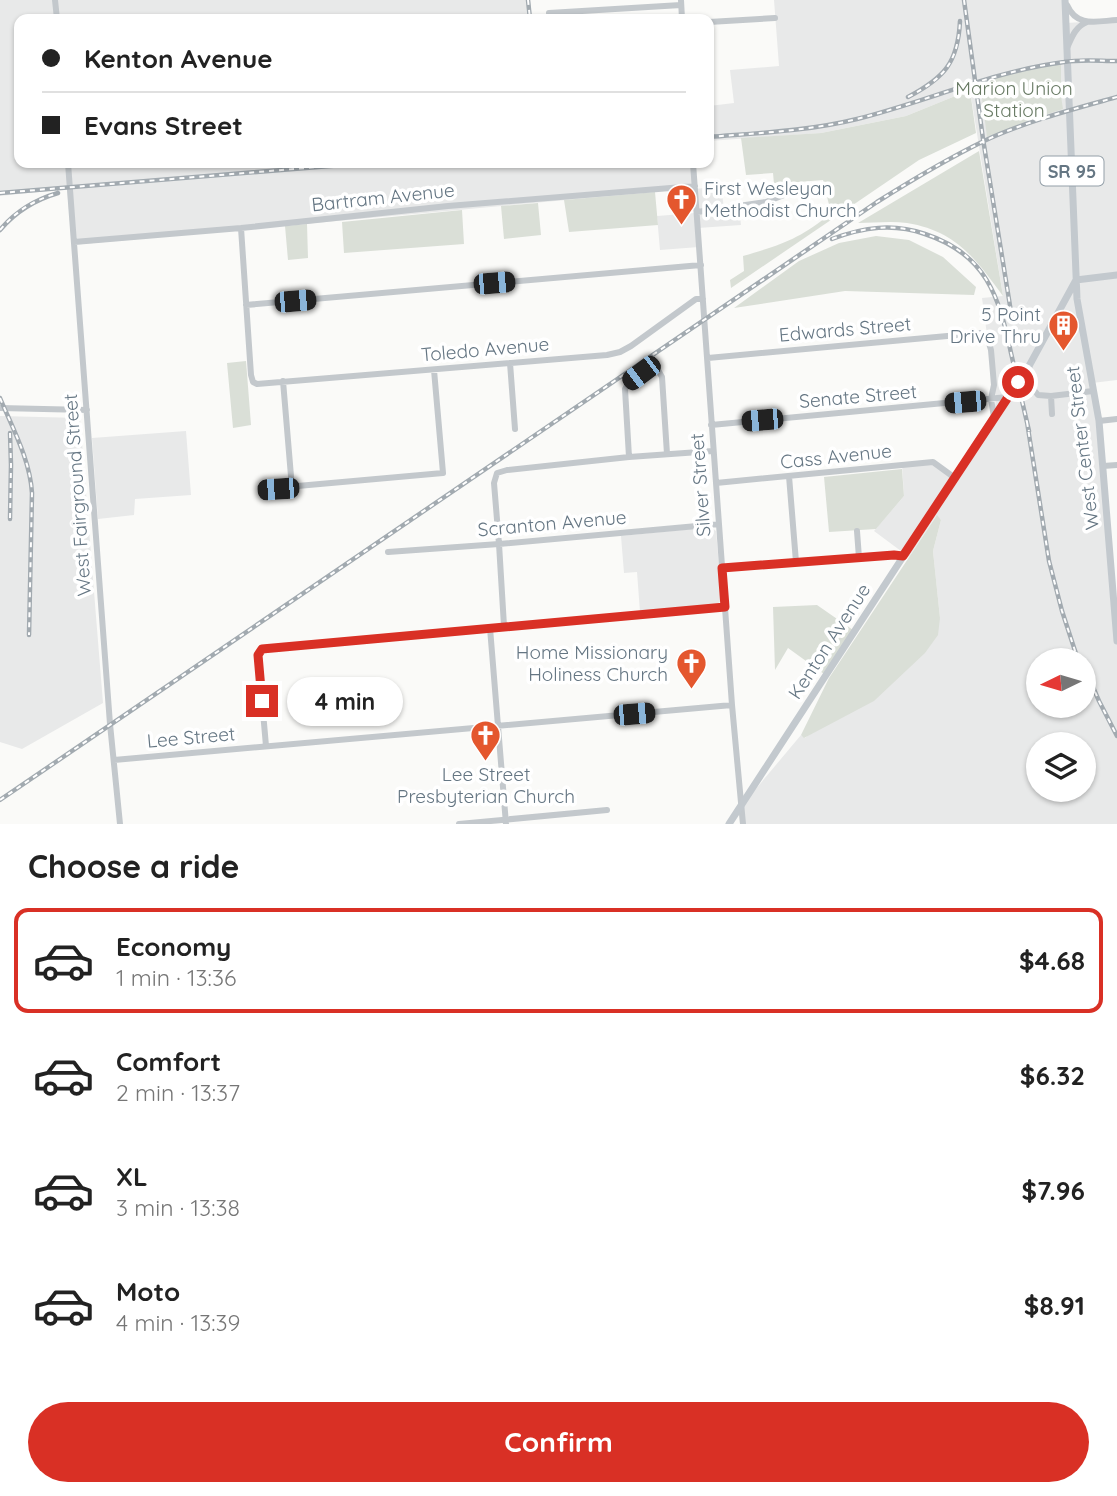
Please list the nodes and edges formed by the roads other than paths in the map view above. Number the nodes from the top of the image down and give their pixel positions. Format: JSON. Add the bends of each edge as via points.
{"nodes":[{"id":1,"x":1065,"y":0,"type":"edge"},
{"id":2,"x":681,"y":3,"type":"edge"},
{"id":3,"x":549,"y":13,"type":"dead end"},
{"id":4,"x":775,"y":18,"type":"dead end"},
{"id":5,"x":1117,"y":20,"type":"edge"},
{"id":6,"x":714,"y":22,"type":"edge"},
{"id":7,"x":1089,"y":22,"type":"junction"},
{"id":8,"x":1066,"y":51,"type":"junction"},
{"id":9,"x":68,"y":168,"type":"edge"},
{"id":10,"x":693,"y":168,"type":"edge"},
{"id":11,"x":695,"y":186,"type":"junction"},
{"id":12,"x":784,"y":195,"type":"dead end"},
{"id":13,"x":697,"y":212,"type":"junction"},
{"id":14,"x":241,"y":228,"type":"junction"},
{"id":15,"x":74,"y":242,"type":"junction"},
{"id":16,"x":701,"y":265,"type":"junction"},
{"id":17,"x":1117,"y":275,"type":"edge"},
{"id":18,"x":1076,"y":280,"type":"junction"},
{"id":19,"x":703,"y":299,"type":"junction"},
{"id":20,"x":246,"y":305,"type":"junction"},
{"id":21,"x":708,"y":358,"type":"junction"},
{"id":22,"x":510,"y":363,"type":"junction"},
{"id":23,"x":1029,"y":366,"type":"junction"},
{"id":24,"x":434,"y":370,"type":"junction"},
{"id":25,"x":283,"y":382,"type":"junction"},
{"id":26,"x":1093,"y":391,"type":"junction"},
{"id":27,"x":1051,"y":396,"type":"junction"},
{"id":28,"x":1008,"y":397,"type":"junction"},
{"id":29,"x":991,"y":399,"type":"junction"},
{"id":30,"x":0,"y":408,"type":"edge"},
{"id":31,"x":87,"y":410,"type":"junction"},
{"id":32,"x":1052,"y":414,"type":"dead end"},
{"id":33,"x":994,"y":417,"type":"junction"},
{"id":34,"x":1117,"y":419,"type":"edge"},
{"id":35,"x":1098,"y":421,"type":"junction"},
{"id":36,"x":711,"y":425,"type":"junction"},
{"id":37,"x":515,"y":429,"type":"dead end"},
{"id":38,"x":713,"y":451,"type":"junction"},
{"id":39,"x":667,"y":454,"type":"junction"},
{"id":40,"x":629,"y":457,"type":"junction"},
{"id":41,"x":1117,"y":465,"type":"edge"},
{"id":42,"x":1103,"y":466,"type":"junction"},
{"id":43,"x":789,"y":476,"type":"junction"},
{"id":44,"x":955,"y":478,"type":"junction"},
{"id":45,"x":716,"y":484,"type":"junction"},
{"id":46,"x":292,"y":488,"type":"junction"},
{"id":47,"x":264,"y":489,"type":"dead end"},
{"id":48,"x":719,"y":524,"type":"junction"},
{"id":49,"x":858,"y":531,"type":"dead end"},
{"id":50,"x":499,"y":544,"type":"junction"},
{"id":51,"x":1113,"y":549,"type":"edge"},
{"id":52,"x":388,"y":552,"type":"dead end"},
{"id":53,"x":903,"y":556,"type":"junction"},
{"id":54,"x":859,"y":558,"type":"junction"},
{"id":55,"x":796,"y":562,"type":"junction"},
{"id":56,"x":722,"y":568,"type":"junction"},
{"id":57,"x":725,"y":607,"type":"junction"},
{"id":58,"x":504,"y":626,"type":"junction"},
{"id":59,"x":490,"y":628,"type":"junction"},
{"id":60,"x":1117,"y":635,"type":"edge"},
{"id":61,"x":1117,"y":641,"type":"edge"},
{"id":62,"x":732,"y":705,"type":"junction"},
{"id":63,"x":497,"y":726,"type":"junction"},
{"id":64,"x":266,"y":746,"type":"junction"},
{"id":65,"x":114,"y":760,"type":"junction"},
{"id":66,"x":741,"y":806,"type":"junction"},
{"id":67,"x":607,"y":810,"type":"dead end"},
{"id":68,"x":506,"y":822,"type":"edge"},
{"id":69,"x":120,"y":824,"type":"edge"},
{"id":70,"x":459,"y":824,"type":"edge"},
{"id":71,"x":729,"y":824,"type":"edge"},
{"id":72,"x":743,"y":824,"type":"edge"}],
"edges":[{"from":1,"to":7,"type":"street","via":[[1073,16]]},
{"from":1,"to":8,"type":"main road","name":"West Center Street","number":"SR 95"},
{"from":2,"to":3,"type":"street"},
{"from":4,"to":6,"type":"street"},
{"from":5,"to":7,"type":"street"},
{"from":7,"to":8,"type":"street","via":[[1074,31]]},
{"from":8,"to":18,"type":"main road","name":"West Center Street","number":"SR 95"},
{"from":9,"to":15,"type":"street","name":"West Fairground Street"},
{"from":10,"to":11,"type":"street","name":"Silver Street"},
{"from":11,"to":13,"type":"street","name":"Silver Street"},
{"from":11,"to":14,"type":"street","name":"Bartram Avenue"},
{"from":12,"to":13,"type":"street","via":[[741,207]]},
{"from":13,"to":16,"type":"street","name":"Silver Street"},
{"from":14,"to":15,"type":"street","name":"Bartram Avenue"},
{"from":14,"to":20,"type":"street"},
{"from":15,"to":31,"type":"street","name":"West Fairground Street"},
{"from":16,"to":19,"type":"street","name":"Silver Street"},
{"from":16,"to":20,"type":"street"},
{"from":17,"to":18,"type":"main road"},
{"from":18,"to":23,"type":"main road","name":"Kenton Avenue"},
{"from":18,"to":26,"type":"main road","name":"West Center Street","number":"SR 95"},
{"from":19,"to":21,"type":"street","name":"Silver Street"},
{"from":19,"to":22,"type":"street","name":"Toledo Avenue","via":[[696,299],[620,352]]},
{"from":20,"to":25,"type":"street","name":"Toledo Avenue","via":[[253,382]]},
{"from":21,"to":29,"type":"street","name":"Edwards Street","via":[[976,333],[985,335],[991,350]]},
{"from":21,"to":36,"type":"street","name":"Silver Street"},
{"from":22,"to":24,"type":"street","name":"Toledo Avenue"},
{"from":22,"to":37,"type":"street"},
{"from":23,"to":27,"type":"street","via":[[1038,396]]},
{"from":23,"to":28,"type":"main road","name":"Kenton Avenue"},
{"from":24,"to":25,"type":"street","name":"Toledo Avenue"},
{"from":24,"to":46,"type":"street","via":[[443,473]]},
{"from":25,"to":46,"type":"street"},
{"from":26,"to":27,"type":"street"},
{"from":26,"to":35,"type":"main road","name":"West Center Street","number":"SR 95"},
{"from":27,"to":32,"type":"street"},
{"from":28,"to":29,"type":"street","name":"Senate Street"},
{"from":28,"to":33,"type":"main road","name":"Kenton Avenue"},
{"from":29,"to":33,"type":"street"},
{"from":29,"to":36,"type":"street","name":"Senate Street"},
{"from":30,"to":31,"type":"street"},
{"from":31,"to":65,"type":"street","name":"West Fairground Street"},
{"from":33,"to":44,"type":"main road","name":"Kenton Avenue"},
{"from":34,"to":35,"type":"street"},
{"from":35,"to":42,"type":"main road","name":"West Center Street","number":"SR 95"},
{"from":36,"to":38,"type":"street","name":"Silver Street"},
{"from":38,"to":39,"type":"street"},
{"from":38,"to":45,"type":"street","name":"Silver Street"},
{"from":39,"to":40,"type":"street"},
{"from":39,"to":40,"type":"street","via":[[662,377],[652,369],[625,389]]},
{"from":40,"to":50,"type":"street","via":[[496,473]]},
{"from":41,"to":42,"type":"street"},
{"from":42,"to":51,"type":"main road","name":"West Center Street","number":"SR 95"},
{"from":43,"to":44,"type":"street","name":"Cass Avenue","via":[[933,462]]},
{"from":43,"to":45,"type":"street","name":"Cass Avenue"},
{"from":43,"to":55,"type":"street"},
{"from":44,"to":53,"type":"main road","name":"Kenton Avenue"},
{"from":45,"to":48,"type":"street","name":"Silver Street"},
{"from":46,"to":47,"type":"street"},
{"from":48,"to":50,"type":"street","name":"Scranton Avenue"},
{"from":48,"to":56,"type":"street","name":"Silver Street"},
{"from":49,"to":54,"type":"street"},
{"from":50,"to":52,"type":"street","name":"Scranton Avenue"},
{"from":50,"to":58,"type":"street"},
{"from":51,"to":60,"type":"main road","name":"West Center Street","number":"SR 95"},
{"from":53,"to":54,"type":"street"},
{"from":53,"to":66,"type":"main road","name":"Kenton Avenue"},
{"from":54,"to":55,"type":"street"},
{"from":55,"to":56,"type":"street"},
{"from":56,"to":57,"type":"street","name":"Silver Street"},
{"from":57,"to":58,"type":"street"},
{"from":57,"to":62,"type":"street","name":"Silver Street"},
{"from":58,"to":59,"type":"street"},
{"from":59,"to":63,"type":"street"},
{"from":59,"to":64,"type":"street","via":[[262,649],[258,655]]},
{"from":60,"to":61,"type":"main road","name":"West Center Street","number":"SR 95"},
{"from":62,"to":63,"type":"street","name":"Lee Street"},
{"from":62,"to":66,"type":"street","name":"Silver Street"},
{"from":63,"to":64,"type":"street","name":"Lee Street"},
{"from":63,"to":68,"type":"street"},
{"from":64,"to":65,"type":"street","name":"Lee Street"},
{"from":65,"to":69,"type":"street","name":"West Fairground Street"},
{"from":66,"to":71,"type":"main road","name":"Kenton Avenue"},
{"from":66,"to":72,"type":"street","name":"Silver Street"},
{"from":67,"to":68,"type":"street"},
{"from":68,"to":70,"type":"street"}]}
